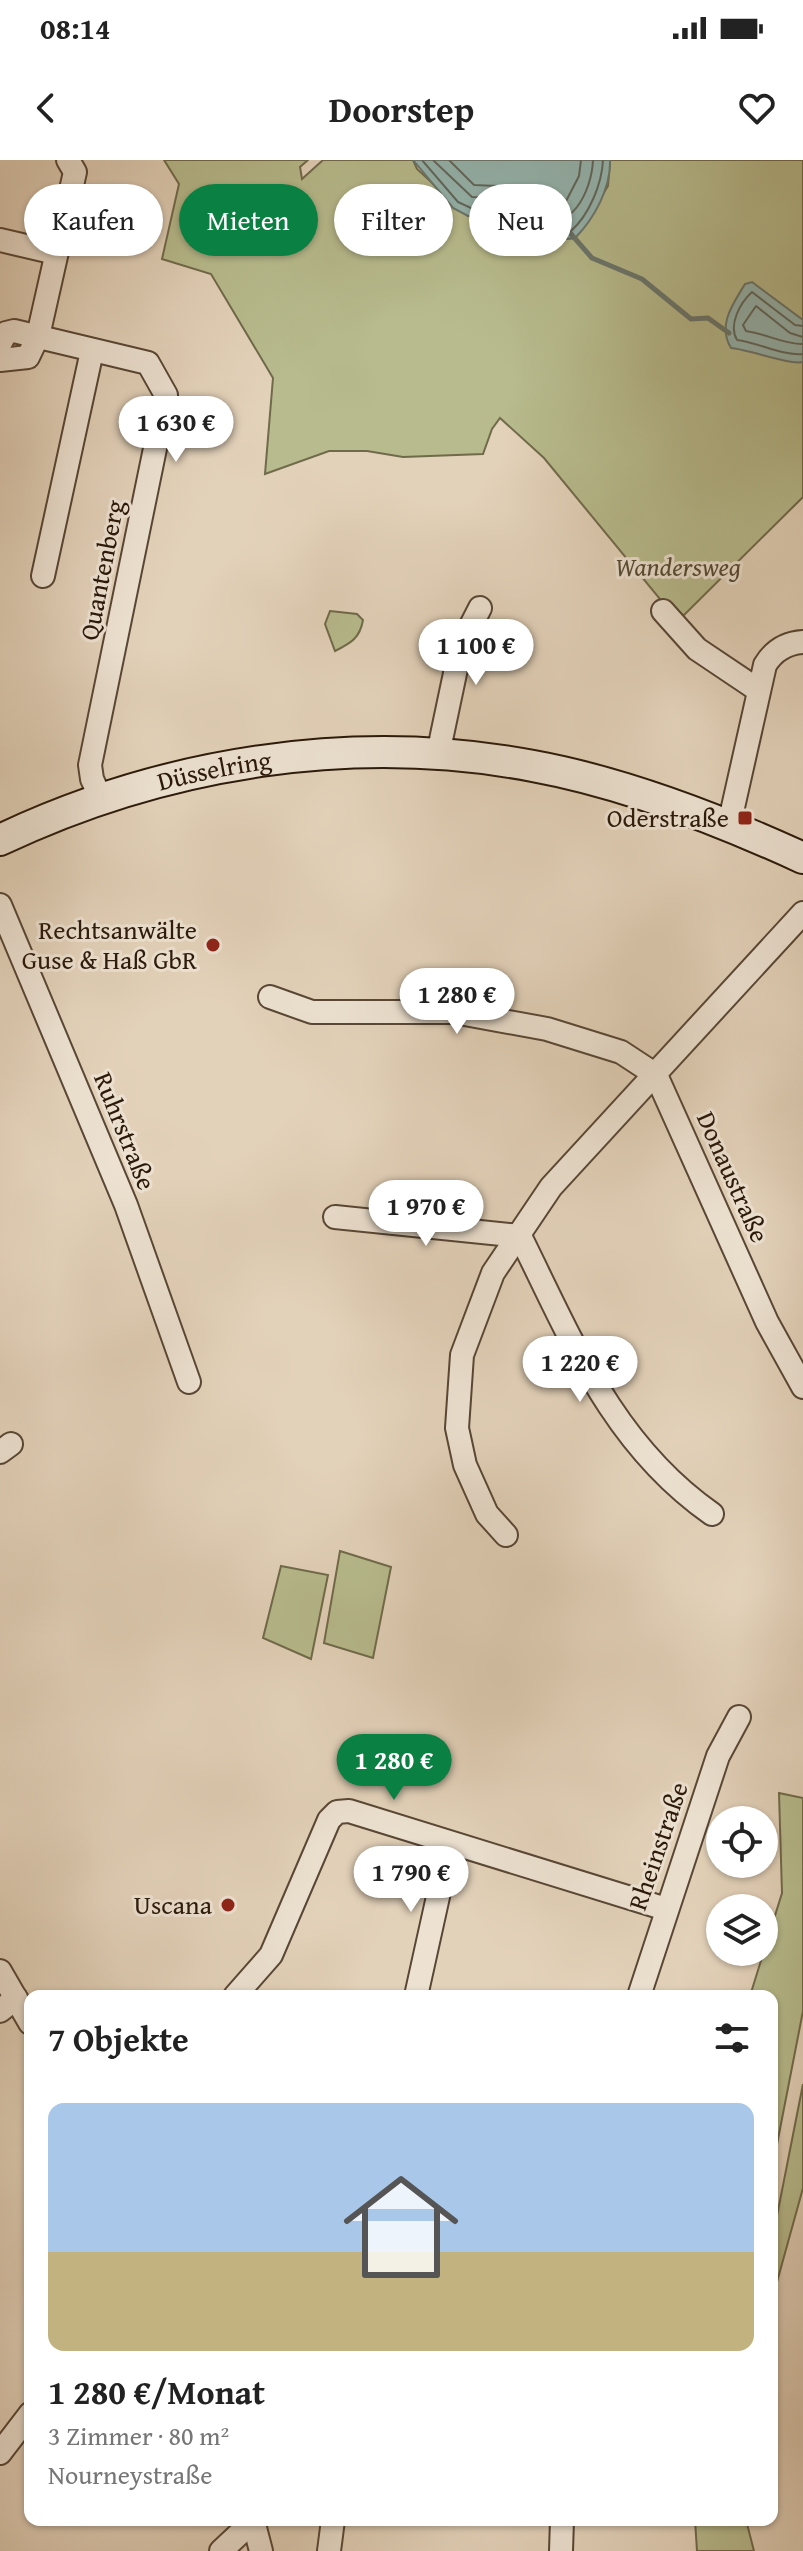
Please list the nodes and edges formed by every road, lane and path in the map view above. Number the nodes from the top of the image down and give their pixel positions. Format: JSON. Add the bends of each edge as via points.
{"nodes":[{"id":1,"x":68,"y":160,"type":"edge"},
{"id":2,"x":72,"y":184,"type":"edge"},
{"id":3,"x":0,"y":240,"type":"edge"},
{"id":4,"x":24,"y":246,"type":"edge"},
{"id":5,"x":55,"y":256,"type":"edge"},
{"id":6,"x":38,"y":336,"type":"junction"},
{"id":7,"x":0,"y":344,"type":"edge"},
{"id":8,"x":92,"y":351,"type":"junction"},
{"id":9,"x":0,"y":360,"type":"edge"},
{"id":10,"x":43,"y":576,"type":"dead end"},
{"id":11,"x":480,"y":608,"type":"dead end"},
{"id":12,"x":663,"y":611,"type":"dead end"},
{"id":13,"x":803,"y":642,"type":"edge"},
{"id":14,"x":758,"y":690,"type":"junction"},
{"id":15,"x":438,"y":754,"type":"junction"},
{"id":16,"x":101,"y":799,"type":"junction"},
{"id":17,"x":729,"y":825,"type":"junction"},
{"id":18,"x":0,"y":840,"type":"edge"},
{"id":19,"x":803,"y":858,"type":"edge"},
{"id":20,"x":0,"y":905,"type":"edge"},
{"id":21,"x":803,"y":913,"type":"edge"},
{"id":22,"x":270,"y":997,"type":"dead end"},
{"id":23,"x":656,"y":1075,"type":"junction"},
{"id":24,"x":335,"y":1217,"type":"dead end"},
{"id":25,"x":520,"y":1236,"type":"junction"},
{"id":26,"x":189,"y":1382,"type":"dead end"},
{"id":27,"x":803,"y":1387,"type":"edge"},
{"id":28,"x":712,"y":1514,"type":"dead end"},
{"id":29,"x":506,"y":1535,"type":"dead end"},
{"id":30,"x":739,"y":1717,"type":"dead end"},
{"id":31,"x":453,"y":1845,"type":"junction"},
{"id":32,"x":666,"y":1909,"type":"junction"},
{"id":33,"x":0,"y":1971,"type":"edge"},
{"id":34,"x":240,"y":1990,"type":"edge"},
{"id":35,"x":417,"y":1990,"type":"edge"},
{"id":36,"x":641,"y":1990,"type":"edge"},
{"id":37,"x":8,"y":2004,"type":"edge"},
{"id":38,"x":24,"y":2018,"type":"edge"},
{"id":39,"x":24,"y":2422,"type":"edge"},
{"id":40,"x":0,"y":2453,"type":"edge"},
{"id":41,"x":248,"y":2526,"type":"edge"},
{"id":42,"x":255,"y":2526,"type":"edge"},
{"id":43,"x":332,"y":2526,"type":"edge"},
{"id":44,"x":562,"y":2526,"type":"edge"},
{"id":45,"x":221,"y":2551,"type":"edge"},
{"id":46,"x":261,"y":2551,"type":"edge"},
{"id":47,"x":329,"y":2551,"type":"edge"},
{"id":48,"x":561,"y":2551,"type":"edge"}],
"edges":[{"from":1,"to":2,"type":"street","via":[[75,172]]},
{"from":3,"to":4,"type":"street"},
{"from":5,"to":6,"type":"street"},
{"from":6,"to":7,"type":"street","name":"Quantenberg","via":[[14,331]]},
{"from":6,"to":8,"type":"street","name":"Quantenberg"},
{"from":6,"to":9,"type":"street","via":[[28,357]]},
{"from":8,"to":10,"type":"street"},
{"from":8,"to":16,"type":"street","name":"Quantenberg","via":[[148,363],[166,395],[90,765]]},
{"from":11,"to":15,"type":"street","via":[[461,645]]},
{"from":12,"to":14,"type":"street","via":[[697,649]]},
{"from":13,"to":14,"type":"street","via":[[790,643],[770,657]]},
{"from":14,"to":17,"type":"street"},
{"from":15,"to":16,"type":"street","name":"Düsselring","via":[[362,752],[261,761]]},
{"from":15,"to":17,"type":"street","name":"Düsselring","via":[[535,766]]},
{"from":16,"to":18,"type":"street","name":"Düsselring"},
{"from":17,"to":19,"type":"street","name":"Düsselring"},
{"from":20,"to":26,"type":"street","name":"Ruhrstraße","via":[[126,1205]]},
{"from":21,"to":23,"type":"street"},
{"from":22,"to":23,"type":"street","via":[[312,1012],[454,1012],[547,1029],[621,1052]]},
{"from":23,"to":25,"type":"street","via":[[551,1187]]},
{"from":23,"to":27,"type":"street","name":"Donaustraße","via":[[767,1322]]},
{"from":24,"to":25,"type":"street"},
{"from":25,"to":28,"type":"street","via":[[605,1403],[652,1464]]},
{"from":25,"to":29,"type":"street","via":[[493,1273],[462,1355],[457,1428],[476,1490],[487,1514]]},
{"from":30,"to":32,"type":"street","name":"Rheinstraße","via":[[718,1756]]},
{"from":31,"to":32,"type":"street"},
{"from":31,"to":34,"type":"street","via":[[349,1811],[337,1812],[271,1955]]},
{"from":31,"to":35,"type":"street"},
{"from":32,"to":36,"type":"street","name":"Rheinstraße"},
{"from":33,"to":37,"type":"street"},
{"from":37,"to":38,"type":"street"},
{"from":39,"to":40,"type":"street"},
{"from":41,"to":45,"type":"street"},
{"from":42,"to":46,"type":"street"},
{"from":43,"to":47,"type":"street"},
{"from":44,"to":48,"type":"street"}]}
